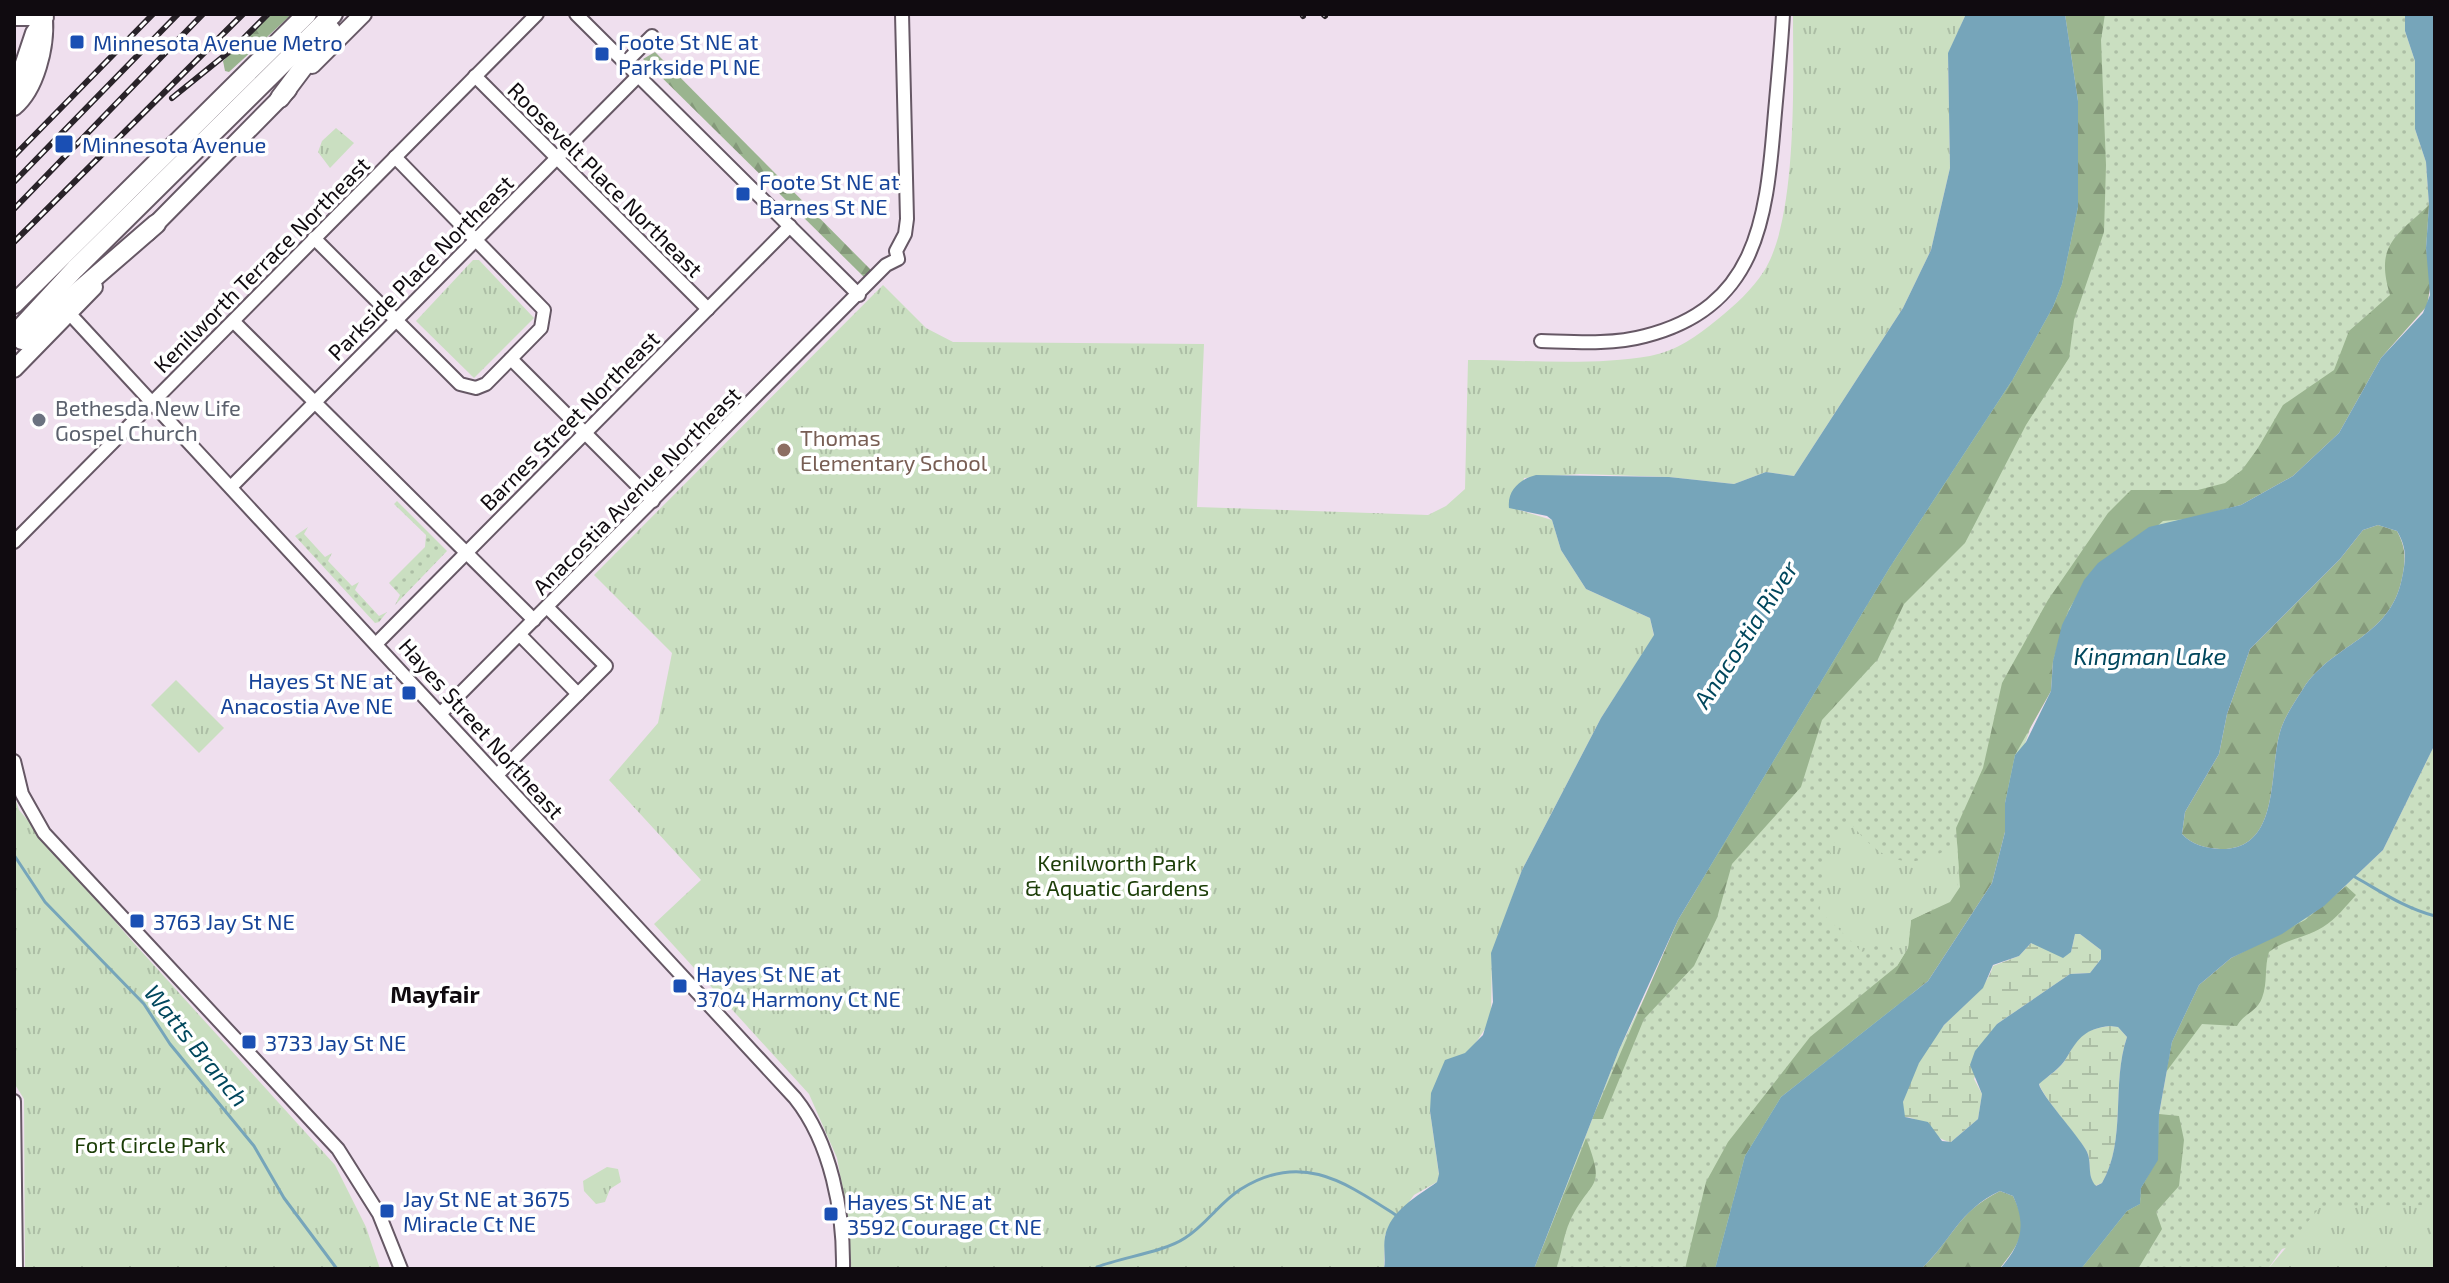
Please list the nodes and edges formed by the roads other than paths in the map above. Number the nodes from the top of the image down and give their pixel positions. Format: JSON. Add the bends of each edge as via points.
{"nodes":[{"id":1,"x":307,"y":14,"type":"edge"},
{"id":2,"x":333,"y":14,"type":"edge"},
{"id":3,"x":344,"y":14,"type":"edge"},
{"id":4,"x":363,"y":14,"type":"edge"},
{"id":5,"x":537,"y":14,"type":"edge"},
{"id":6,"x":576,"y":14,"type":"edge"},
{"id":7,"x":902,"y":14,"type":"edge"},
{"id":8,"x":1783,"y":14,"type":"edge"},
{"id":9,"x":45,"y":16,"type":"edge"},
{"id":10,"x":14,"y":19,"type":"edge"},
{"id":11,"x":652,"y":36,"type":"dead end"},
{"id":12,"x":625,"y":63,"type":"junction"},
{"id":13,"x":475,"y":76,"type":"junction"},
{"id":14,"x":638,"y":76,"type":"junction"},
{"id":15,"x":14,"y":93,"type":"edge"},
{"id":16,"x":280,"y":98,"type":"junction"},
{"id":17,"x":14,"y":107,"type":"edge"},
{"id":18,"x":395,"y":157,"type":"junction"},
{"id":19,"x":556,"y":157,"type":"junction"},
{"id":20,"x":156,"y":224,"type":"junction"},
{"id":21,"x":790,"y":226,"type":"junction"},
{"id":22,"x":314,"y":238,"type":"junction"},
{"id":23,"x":476,"y":238,"type":"junction"},
{"id":24,"x":859,"y":295,"type":"junction"},
{"id":25,"x":14,"y":304,"type":"edge"},
{"id":26,"x":708,"y":309,"type":"junction"},
{"id":27,"x":69,"y":313,"type":"junction"},
{"id":28,"x":395,"y":320,"type":"junction"},
{"id":29,"x":234,"y":322,"type":"junction"},
{"id":30,"x":14,"y":335,"type":"edge"},
{"id":31,"x":1541,"y":341,"type":"dead end"},
{"id":32,"x":14,"y":347,"type":"edge"},
{"id":33,"x":511,"y":359,"type":"junction"},
{"id":34,"x":14,"y":369,"type":"edge"},
{"id":35,"x":155,"y":401,"type":"junction"},
{"id":36,"x":315,"y":402,"type":"junction"},
{"id":37,"x":584,"y":433,"type":"junction"},
{"id":38,"x":232,"y":486,"type":"junction"},
{"id":39,"x":653,"y":501,"type":"junction"},
{"id":40,"x":14,"y":542,"type":"edge"},
{"id":41,"x":466,"y":552,"type":"junction"},
{"id":42,"x":547,"y":607,"type":"junction"},
{"id":43,"x":534,"y":620,"type":"junction"},
{"id":44,"x":520,"y":635,"type":"junction"},
{"id":45,"x":377,"y":643,"type":"junction"},
{"id":46,"x":578,"y":694,"type":"junction"},
{"id":47,"x":441,"y":713,"type":"junction"},
{"id":48,"x":14,"y":761,"type":"edge"},
{"id":49,"x":497,"y":775,"type":"junction"},
{"id":50,"x":14,"y":1101,"type":"edge"},
{"id":51,"x":15,"y":1184,"type":"edge"},
{"id":52,"x":16,"y":1269,"type":"edge"},
{"id":53,"x":401,"y":1269,"type":"edge"},
{"id":54,"x":843,"y":1269,"type":"edge"}],
"edges":[{"from":1,"to":25,"type":"highway"},
{"from":2,"to":30,"type":"highway"},
{"from":3,"to":16,"type":"highway"},
{"from":4,"to":16,"type":"main road"},
{"from":5,"to":13,"type":"street","name":"Kenilworth Terrace Northeast"},
{"from":6,"to":12,"type":"street"},
{"from":7,"to":24,"type":"street","name":"Anacostia Avenue Northeast","via":[[905,234]]},
{"from":8,"to":31,"type":"street","via":[[1767,208],[1738,274],[1703,309],[1661,332],[1617,341]]},
{"from":9,"to":10,"type":"street"},
{"from":9,"to":15,"type":"main road"},
{"from":9,"to":17,"type":"main road","via":[[32,80]]},
{"from":11,"to":12,"type":"street"},
{"from":12,"to":14,"type":"street"},
{"from":13,"to":18,"type":"street","name":"Kenilworth Terrace Northeast"},
{"from":13,"to":19,"type":"street","name":"Roosevelt Place Northeast"},
{"from":14,"to":19,"type":"street","name":"Parkside Place Northeast"},
{"from":14,"to":21,"type":"street"},
{"from":16,"to":20,"type":"main road"},
{"from":18,"to":22,"type":"street","name":"Kenilworth Terrace Northeast"},
{"from":18,"to":23,"type":"street"},
{"from":19,"to":23,"type":"street","name":"Parkside Place Northeast"},
{"from":19,"to":26,"type":"street","name":"Roosevelt Place Northeast"},
{"from":20,"to":27,"type":"main road"},
{"from":20,"to":32,"type":"highway"},
{"from":21,"to":24,"type":"street"},
{"from":21,"to":26,"type":"street","name":"Barnes Street Northeast"},
{"from":22,"to":28,"type":"street"},
{"from":22,"to":29,"type":"street","name":"Kenilworth Terrace Northeast"},
{"from":23,"to":28,"type":"street","name":"Parkside Place Northeast"},
{"from":23,"to":33,"type":"street","via":[[544,310],[541,328]]},
{"from":24,"to":39,"type":"street","name":"Anacostia Avenue Northeast"},
{"from":26,"to":37,"type":"street","name":"Barnes Street Northeast"},
{"from":27,"to":34,"type":"main road"},
{"from":27,"to":35,"type":"street","name":"Hayes Street Northeast"},
{"from":28,"to":33,"type":"street","via":[[465,387],[486,384]]},
{"from":28,"to":36,"type":"street","name":"Parkside Place Northeast"},
{"from":29,"to":35,"type":"street","name":"Kenilworth Terrace Northeast"},
{"from":29,"to":36,"type":"street"},
{"from":33,"to":37,"type":"street"},
{"from":35,"to":38,"type":"street","name":"Hayes Street Northeast"},
{"from":35,"to":40,"type":"street","name":"Kenilworth Terrace Northeast"},
{"from":36,"to":38,"type":"street","name":"Parkside Place Northeast"},
{"from":36,"to":41,"type":"street"},
{"from":37,"to":39,"type":"street"},
{"from":37,"to":41,"type":"street","name":"Barnes Street Northeast"},
{"from":38,"to":45,"type":"street","name":"Hayes Street Northeast"},
{"from":39,"to":42,"type":"street","name":"Anacostia Avenue Northeast"},
{"from":41,"to":43,"type":"street"},
{"from":41,"to":45,"type":"street","name":"Barnes Street Northeast"},
{"from":42,"to":43,"type":"street","name":"Anacostia Avenue Northeast"},
{"from":42,"to":46,"type":"street","via":[[606,666]]},
{"from":43,"to":44,"type":"street","name":"Anacostia Avenue Northeast"},
{"from":44,"to":46,"type":"street"},
{"from":44,"to":47,"type":"street","name":"Anacostia Avenue Northeast"},
{"from":45,"to":47,"type":"street","name":"Hayes Street Northeast"},
{"from":46,"to":49,"type":"street"},
{"from":47,"to":49,"type":"street","name":"Hayes Street Northeast"},
{"from":48,"to":53,"type":"street","via":[[22,794],[44,833],[338,1149],[370,1196]]},
{"from":49,"to":54,"type":"street","name":"Hayes Street Northeast","via":[[795,1098],[813,1124],[834,1189]]},
{"from":50,"to":51,"type":"street"},
{"from":51,"to":52,"type":"street"}]}
